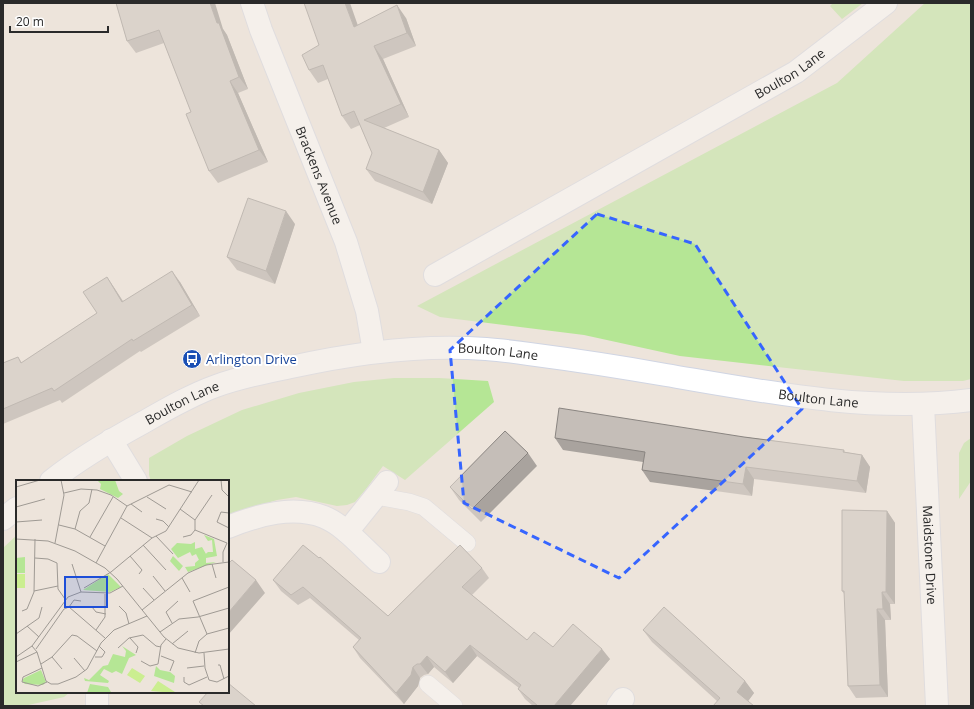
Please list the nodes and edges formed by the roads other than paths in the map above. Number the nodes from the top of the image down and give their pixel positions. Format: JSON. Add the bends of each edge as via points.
{"nodes":[{"id":1,"x":252,"y":3,"type":"edge"},
{"id":2,"x":886,"y":3,"type":"edge"},
{"id":3,"x":435,"y":275,"type":"dead end"},
{"id":4,"x":374,"y":352,"type":"junction"},
{"id":5,"x":971,"y":400,"type":"edge"},
{"id":6,"x":923,"y":404,"type":"junction"},
{"id":7,"x":111,"y":440,"type":"junction"},
{"id":8,"x":52,"y":480,"type":"edge"},
{"id":9,"x":135,"y":480,"type":"edge"},
{"id":10,"x":382,"y":489,"type":"joint"},
{"id":11,"x":16,"y":509,"type":"edge"},
{"id":12,"x":3,"y":519,"type":"edge"},
{"id":13,"x":229,"y":527,"type":"edge"},
{"id":14,"x":347,"y":532,"type":"junction"},
{"id":15,"x":467,"y":543,"type":"dead end"},
{"id":16,"x":379,"y":562,"type":"dead end"},
{"id":17,"x":428,"y":684,"type":"dead end"},
{"id":18,"x":97,"y":693,"type":"edge"},
{"id":19,"x":97,"y":706,"type":"edge"},
{"id":20,"x":454,"y":706,"type":"edge"},
{"id":21,"x":937,"y":706,"type":"edge"}],
"edges":[{"from":1,"to":4,"type":"street","name":"Brackens Avenue","via":[[346,242],[367,311]]},
{"from":2,"to":3,"type":"street","name":"Boulton Lane","via":[[796,72]]},
{"from":4,"to":6,"type":"street","name":"Boulton Lane","via":[[442,348],[486,349],[584,361],[815,398],[866,403]]},
{"from":4,"to":7,"type":"street","name":"Boulton Lane","via":[[269,371],[217,385],[184,399]]},
{"from":5,"to":6,"type":"street","name":"Boulton Lane"},
{"from":6,"to":21,"type":"street","name":"Maidstone Drive"},
{"from":7,"to":8,"type":"street","name":"Boulton Lane"},
{"from":7,"to":9,"type":"street"},
{"from":10,"to":14,"type":"street"},
{"from":10,"to":15,"type":"lane","via":[[424,507]]},
{"from":11,"to":12,"type":"street"},
{"from":13,"to":14,"type":"street","via":[[274,513],[301,512],[325,517]]},
{"from":14,"to":16,"type":"street"},
{"from":17,"to":20,"type":"lane"},
{"from":18,"to":19,"type":"street"}]}
